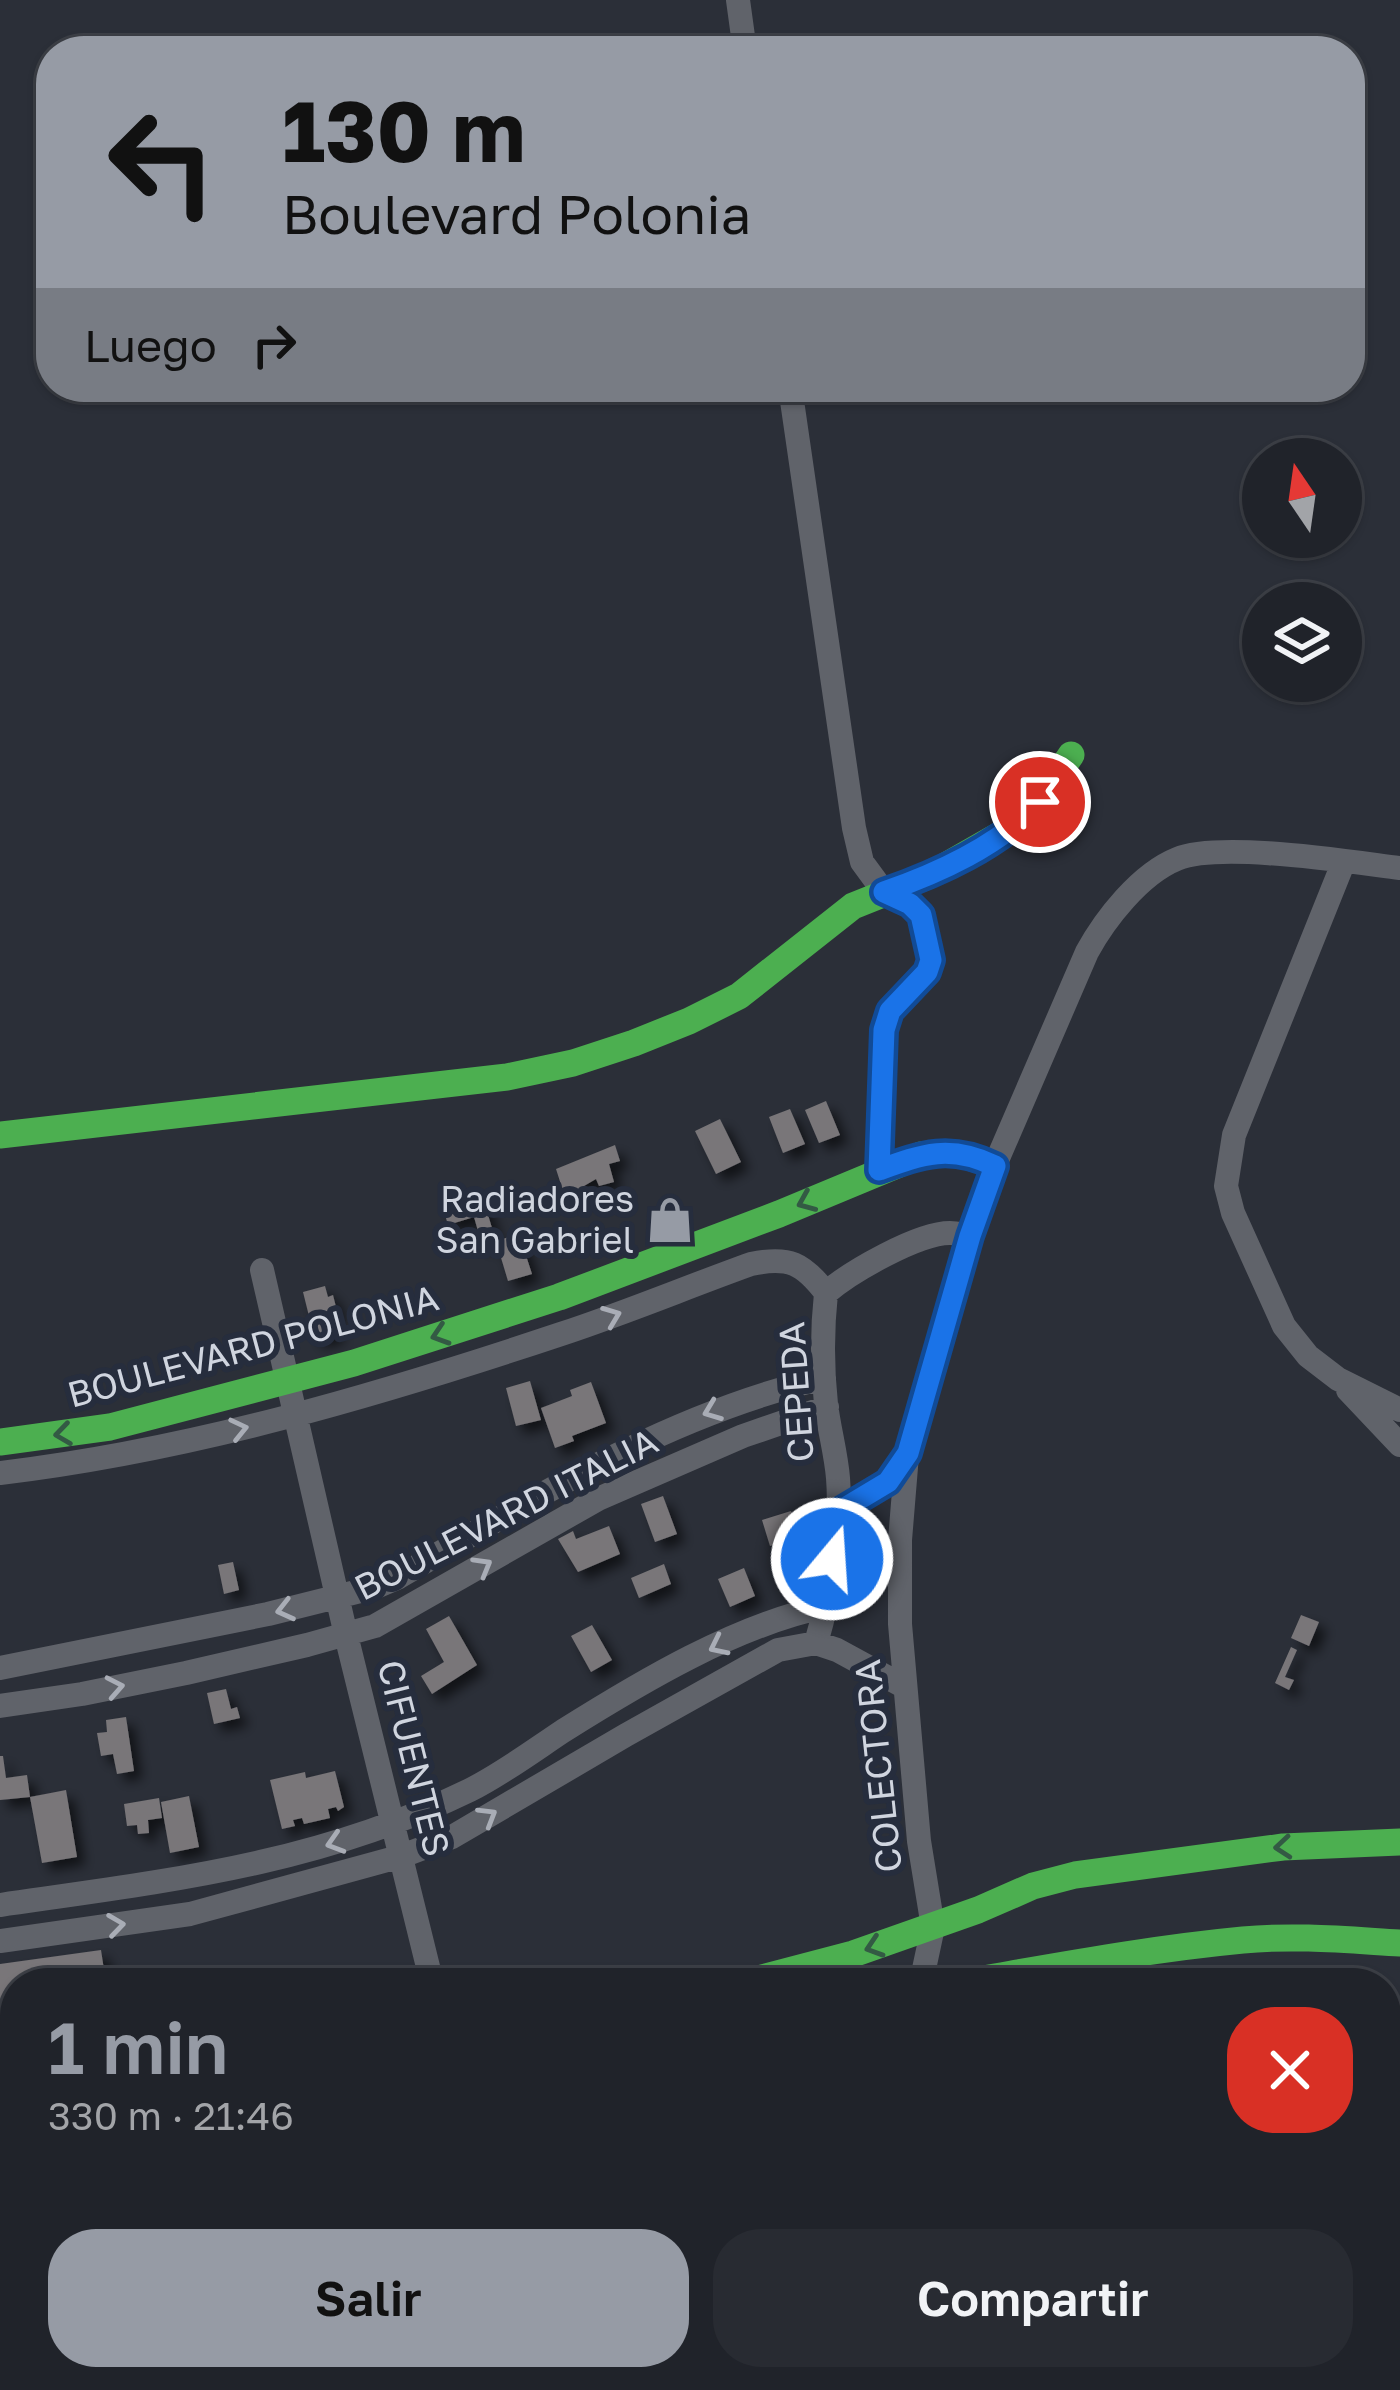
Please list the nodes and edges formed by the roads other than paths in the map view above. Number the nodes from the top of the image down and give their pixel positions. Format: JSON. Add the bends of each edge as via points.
{"nodes":[{"id":1,"x":739,"y":0,"type":"edge"},
{"id":2,"x":743,"y":36,"type":"edge"},
{"id":3,"x":792,"y":402,"type":"edge"},
{"id":4,"x":1072,"y":755,"type":"dead end"},
{"id":5,"x":1344,"y":861,"type":"junction"},
{"id":6,"x":1400,"y":868,"type":"edge"},
{"id":7,"x":884,"y":892,"type":"junction"},
{"id":8,"x":0,"y":1135,"type":"edge"},
{"id":9,"x":995,"y":1166,"type":"junction"},
{"id":10,"x":879,"y":1170,"type":"junction"},
{"id":11,"x":970,"y":1236,"type":"junction"},
{"id":12,"x":262,"y":1270,"type":"dead end"},
{"id":13,"x":826,"y":1293,"type":"junction"},
{"id":14,"x":824,"y":1378,"type":"junction"},
{"id":15,"x":1338,"y":1379,"type":"junction"},
{"id":16,"x":287,"y":1381,"type":"junction"},
{"id":17,"x":826,"y":1407,"type":"junction"},
{"id":18,"x":1400,"y":1409,"type":"edge"},
{"id":19,"x":295,"y":1416,"type":"junction"},
{"id":20,"x":0,"y":1442,"type":"edge"},
{"id":21,"x":1400,"y":1445,"type":"edge"},
{"id":22,"x":908,"y":1453,"type":"junction"},
{"id":23,"x":0,"y":1473,"type":"edge"},
{"id":24,"x":838,"y":1512,"type":"junction"},
{"id":25,"x":338,"y":1596,"type":"junction"},
{"id":26,"x":827,"y":1606,"type":"junction"},
{"id":27,"x":346,"y":1635,"type":"junction"},
{"id":28,"x":817,"y":1643,"type":"junction"},
{"id":29,"x":0,"y":1668,"type":"edge"},
{"id":30,"x":905,"y":1687,"type":"junction"},
{"id":31,"x":0,"y":1706,"type":"edge"},
{"id":32,"x":392,"y":1825,"type":"junction"},
{"id":33,"x":1400,"y":1842,"type":"edge"},
{"id":34,"x":402,"y":1856,"type":"junction"},
{"id":35,"x":0,"y":1905,"type":"edge"},
{"id":36,"x":934,"y":1927,"type":"junction"},
{"id":37,"x":0,"y":1941,"type":"edge"},
{"id":38,"x":1400,"y":1943,"type":"edge"},
{"id":39,"x":428,"y":1968,"type":"edge"},
{"id":40,"x":800,"y":1968,"type":"edge"},
{"id":41,"x":924,"y":1968,"type":"edge"},
{"id":42,"x":1051,"y":1968,"type":"edge"}],
"edges":[{"from":1,"to":2,"type":"street"},
{"from":3,"to":7,"type":"street","via":[[854,828],[862,862]]},
{"from":4,"to":7,"type":"street","via":[[1019,824]]},
{"from":5,"to":6,"type":"street","name":"COLECTORA"},
{"from":5,"to":9,"type":"street","name":"COLECTORA","via":[[1202,853],[1159,869],[1087,952]]},
{"from":5,"to":15,"type":"street","via":[[1234,1135],[1226,1186],[1285,1326]]},
{"from":7,"to":8,"type":"street","via":[[853,906],[740,996],[573,1063],[421,1089]]},
{"from":7,"to":10,"type":"street","via":[[921,915],[931,960],[884,1030]]},
{"from":9,"to":10,"type":"street","name":"BOULEVARD POLONIA","via":[[946,1152]]},
{"from":9,"to":11,"type":"street","name":"COLECTORA"},
{"from":10,"to":16,"type":"street","name":"BOULEVARD POLONIA","one_way":true,"via":[[559,1297]]},
{"from":11,"to":13,"type":"street","name":"CEPEDA","via":[[920,1240]]},
{"from":11,"to":22,"type":"street","name":"COLECTORA"},
{"from":12,"to":16,"type":"street","name":"CIFUENTES"},
{"from":13,"to":14,"type":"street","name":"CEPEDA"},
{"from":19,"to":13,"type":"street","name":"BOULEVARD POLONIA","one_way":true,"via":[[564,1334],[751,1264],[797,1264]]},
{"from":14,"to":17,"type":"street","name":"CEPEDA"},
{"from":14,"to":25,"type":"street","name":"BOULEVARD ITALIA","one_way":true,"via":[[654,1435],[397,1579]]},
{"from":15,"to":18,"type":"street"},
{"from":15,"to":21,"type":"street"},
{"from":16,"to":19,"type":"street","name":"CIFUENTES"},
{"from":16,"to":20,"type":"street","name":"BOULEVARD POLONIA","one_way":true,"via":[[110,1427]]},
{"from":17,"to":24,"type":"street","name":"CEPEDA"},
{"from":27,"to":17,"type":"street","name":"BOULEVARD ITALIA","one_way":true,"via":[[396,1616],[598,1499]]},
{"from":23,"to":19,"type":"street","name":"BOULEVARD POLONIA","one_way":true},
{"from":19,"to":25,"type":"street","name":"CIFUENTES"},
{"from":22,"to":24,"type":"street","via":[[888,1482]]},
{"from":22,"to":30,"type":"street","name":"COLECTORA","via":[[900,1540]]},
{"from":24,"to":26,"type":"street","name":"CEPEDA"},
{"from":25,"to":27,"type":"street","name":"CIFUENTES"},
{"from":25,"to":29,"type":"street","name":"BOULEVARD ITALIA","one_way":true},
{"from":26,"to":28,"type":"street","name":"CEPEDA"},
{"from":26,"to":32,"type":"street","one_way":true,"via":[[704,1652],[474,1788]]},
{"from":31,"to":27,"type":"street","name":"BOULEVARD ITALIA","one_way":true},
{"from":27,"to":32,"type":"street","name":"CIFUENTES"},
{"from":28,"to":30,"type":"street"},
{"from":34,"to":28,"type":"street","one_way":true,"via":[[452,1837],[778,1650]]},
{"from":30,"to":36,"type":"street","name":"COLECTORA"},
{"from":32,"to":34,"type":"street","name":"CIFUENTES"},
{"from":32,"to":35,"type":"street","one_way":true,"via":[[223,1872]]},
{"from":33,"to":36,"type":"street","one_way":true,"via":[[1282,1847],[1075,1875]]},
{"from":37,"to":34,"type":"street","one_way":true,"via":[[190,1914]]},
{"from":34,"to":39,"type":"street","name":"CIFUENTES"},
{"from":36,"to":40,"type":"street","one_way":true},
{"from":36,"to":41,"type":"street"},
{"from":38,"to":42,"type":"street","via":[[1245,1940]]}]}
